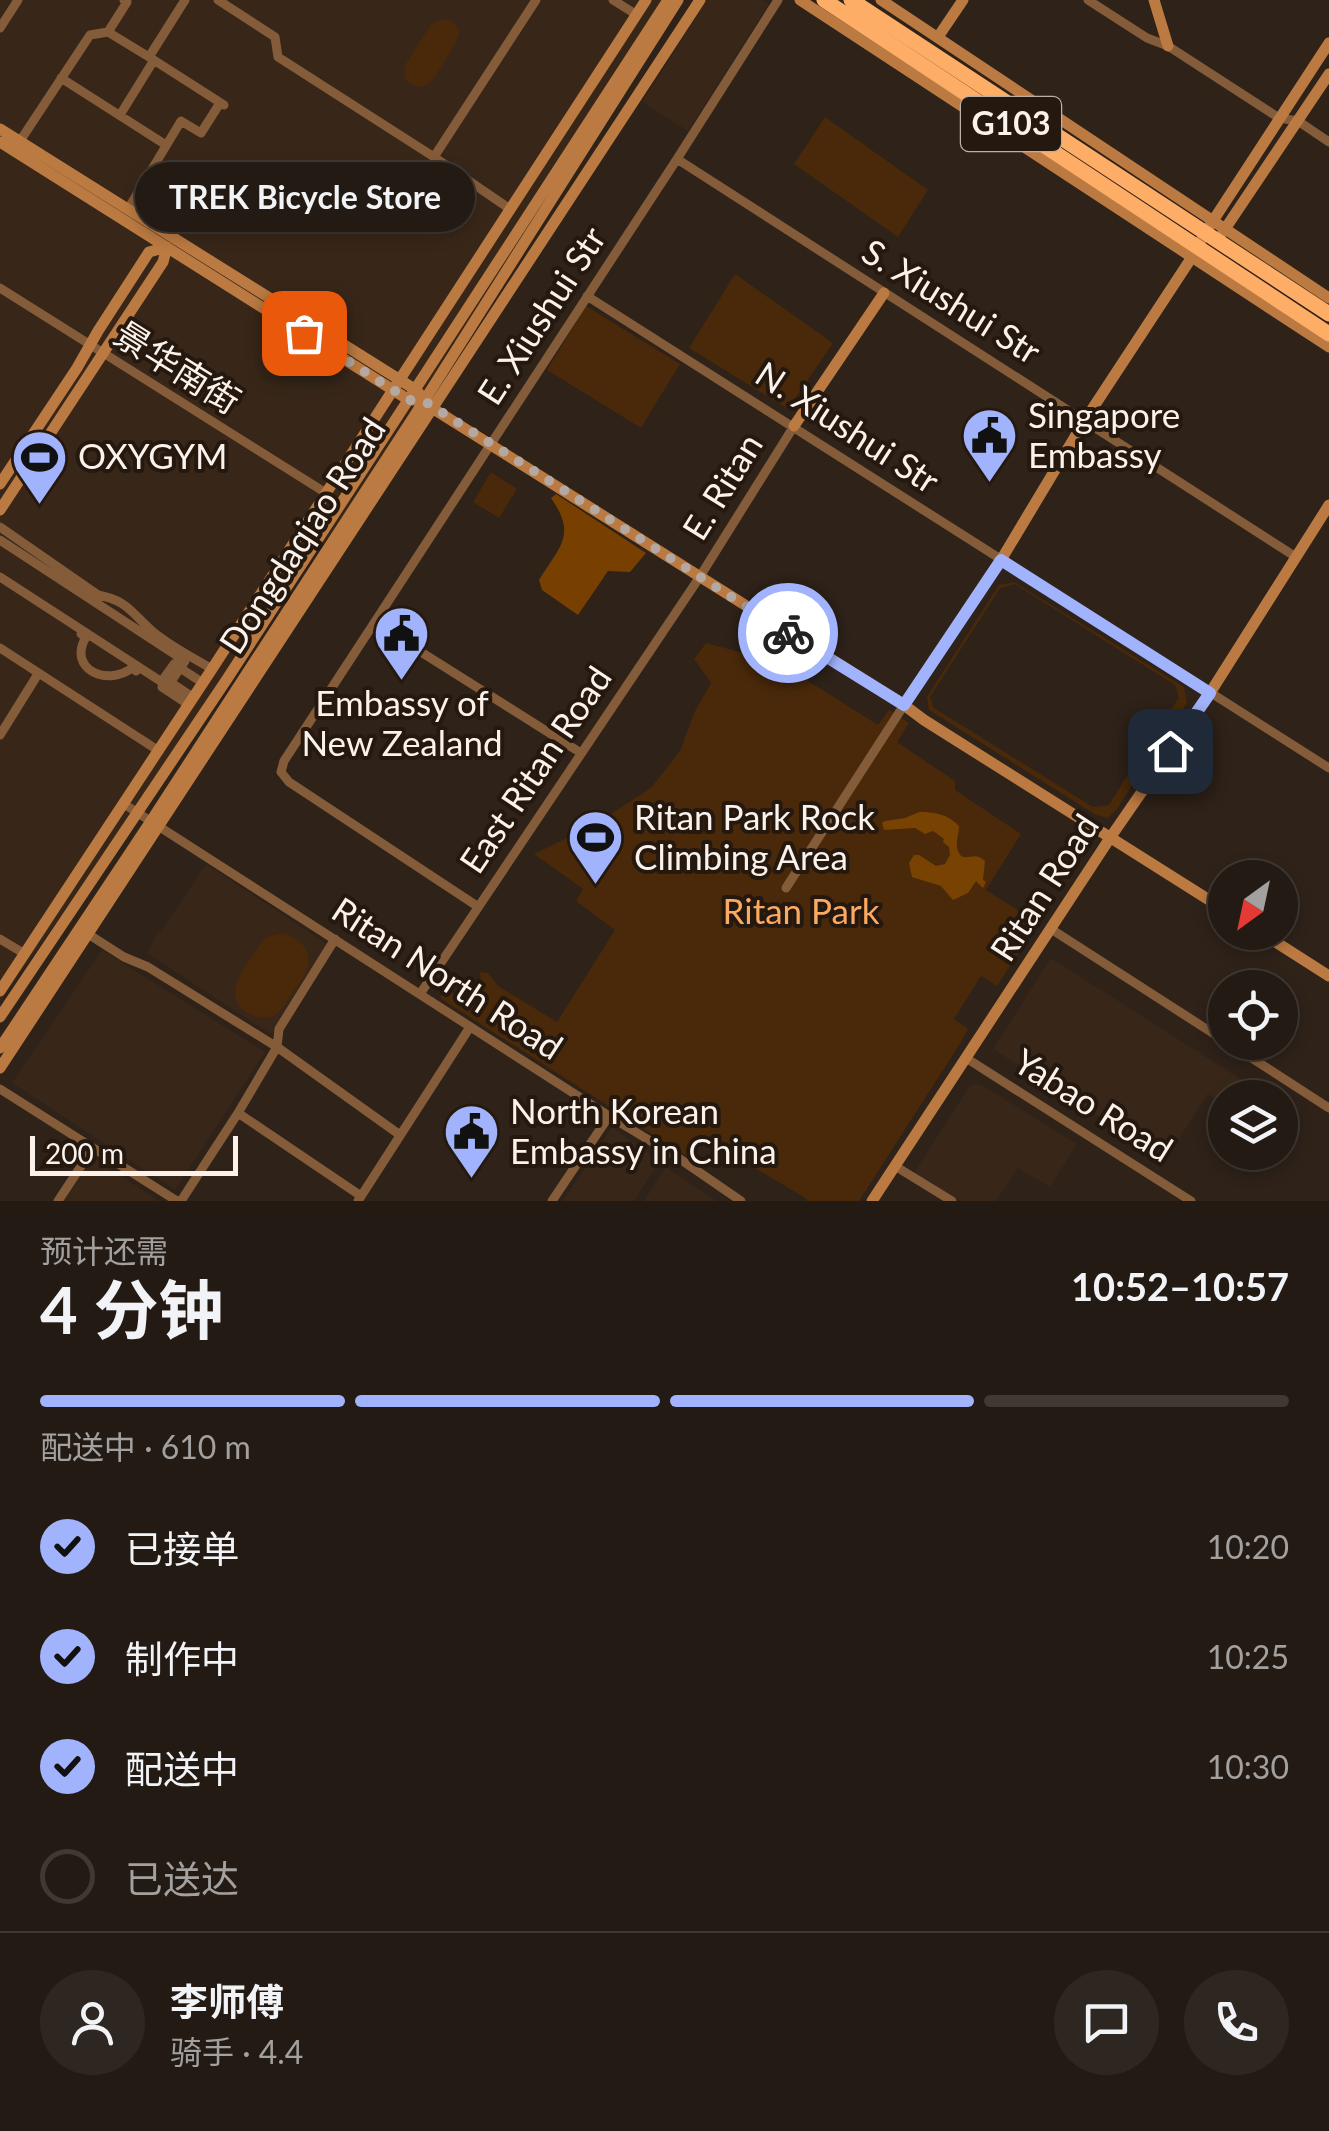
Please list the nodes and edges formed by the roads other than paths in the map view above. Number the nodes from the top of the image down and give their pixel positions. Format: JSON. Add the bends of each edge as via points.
{"nodes":[{"id":1,"x":18,"y":0,"type":"edge"},
{"id":2,"x":124,"y":0,"type":"edge"},
{"id":3,"x":185,"y":0,"type":"edge"},
{"id":4,"x":218,"y":0,"type":"edge"},
{"id":5,"x":536,"y":0,"type":"edge"},
{"id":6,"x":613,"y":0,"type":"edge"},
{"id":7,"x":646,"y":0,"type":"edge"},
{"id":8,"x":668,"y":0,"type":"edge"},
{"id":9,"x":678,"y":0,"type":"edge"},
{"id":10,"x":700,"y":0,"type":"edge"},
{"id":11,"x":778,"y":0,"type":"edge"},
{"id":12,"x":800,"y":0,"type":"edge"},
{"id":13,"x":824,"y":0,"type":"edge"},
{"id":14,"x":851,"y":0,"type":"edge"},
{"id":15,"x":881,"y":0,"type":"edge"},
{"id":16,"x":963,"y":0,"type":"edge"},
{"id":17,"x":1088,"y":0,"type":"edge"},
{"id":18,"x":1154,"y":0,"type":"edge"},
{"id":19,"x":636,"y":15,"type":"junction"},
{"id":20,"x":0,"y":28,"type":"edge"},
{"id":21,"x":108,"y":32,"type":"junction"},
{"id":22,"x":938,"y":37,"type":"junction"},
{"id":23,"x":676,"y":39,"type":"junction"},
{"id":24,"x":1329,"y":43,"type":"edge"},
{"id":25,"x":1168,"y":46,"type":"junction"},
{"id":26,"x":644,"y":52,"type":"junction"},
{"id":27,"x":151,"y":58,"type":"junction"},
{"id":28,"x":1329,"y":74,"type":"edge"},
{"id":29,"x":61,"y":78,"type":"junction"},
{"id":30,"x":926,"y":81,"type":"junction"},
{"id":31,"x":965,"y":93,"type":"junction"},
{"id":32,"x":120,"y":115,"type":"junction"},
{"id":33,"x":1279,"y":118,"type":"junction"},
{"id":34,"x":1298,"y":121,"type":"junction"},
{"id":35,"x":0,"y":129,"type":"edge"},
{"id":36,"x":20,"y":141,"type":"junction"},
{"id":37,"x":0,"y":142,"type":"edge"},
{"id":38,"x":1329,"y":142,"type":"edge"},
{"id":39,"x":166,"y":145,"type":"junction"},
{"id":40,"x":434,"y":157,"type":"junction"},
{"id":41,"x":678,"y":159,"type":"junction"},
{"id":42,"x":510,"y":208,"type":"junction"},
{"id":43,"x":128,"y":210,"type":"junction"},
{"id":44,"x":1208,"y":238,"type":"junction"},
{"id":45,"x":167,"y":247,"type":"junction"},
{"id":46,"x":0,"y":288,"type":"edge"},
{"id":47,"x":884,"y":293,"type":"junction"},
{"id":48,"x":588,"y":296,"type":"junction"},
{"id":49,"x":1329,"y":298,"type":"edge"},
{"id":50,"x":1329,"y":314,"type":"edge"},
{"id":51,"x":1329,"y":334,"type":"edge"},
{"id":52,"x":90,"y":345,"type":"junction"},
{"id":53,"x":1329,"y":347,"type":"edge"},
{"id":54,"x":103,"y":354,"type":"junction"},
{"id":55,"x":396,"y":385,"type":"junction"},
{"id":56,"x":420,"y":400,"type":"junction"},
{"id":57,"x":1086,"y":420,"type":"junction"},
{"id":58,"x":794,"y":426,"type":"junction"},
{"id":59,"x":492,"y":444,"type":"junction"},
{"id":60,"x":0,"y":484,"type":"edge"},
{"id":61,"x":326,"y":493,"type":"junction"},
{"id":62,"x":1329,"y":506,"type":"edge"},
{"id":63,"x":0,"y":510,"type":"edge"},
{"id":64,"x":0,"y":528,"type":"edge"},
{"id":65,"x":0,"y":540,"type":"edge"},
{"id":66,"x":1296,"y":557,"type":"junction"},
{"id":67,"x":1001,"y":560,"type":"junction"},
{"id":68,"x":698,"y":578,"type":"junction"},
{"id":69,"x":0,"y":581,"type":"edge"},
{"id":70,"x":374,"y":623,"type":"junction"},
{"id":71,"x":0,"y":648,"type":"edge"},
{"id":72,"x":180,"y":668,"type":"junction"},
{"id":73,"x":212,"y":670,"type":"junction"},
{"id":74,"x":38,"y":674,"type":"junction"},
{"id":75,"x":171,"y":683,"type":"junction"},
{"id":76,"x":203,"y":684,"type":"junction"},
{"id":77,"x":1210,"y":693,"type":"junction"},
{"id":78,"x":191,"y":702,"type":"junction"},
{"id":79,"x":904,"y":705,"type":"junction"},
{"id":80,"x":0,"y":735,"type":"edge"},
{"id":81,"x":159,"y":751,"type":"junction"},
{"id":82,"x":581,"y":753,"type":"junction"},
{"id":83,"x":1329,"y":768,"type":"edge"},
{"id":84,"x":124,"y":804,"type":"junction"},
{"id":85,"x":138,"y":813,"type":"junction"},
{"id":86,"x":155,"y":824,"type":"junction"},
{"id":87,"x":1110,"y":838,"type":"junction"},
{"id":88,"x":786,"y":888,"type":"dead end"},
{"id":89,"x":1208,"y":899,"type":"edge"},
{"id":90,"x":75,"y":904,"type":"junction"},
{"id":91,"x":478,"y":906,"type":"junction"},
{"id":92,"x":52,"y":912,"type":"junction"},
{"id":93,"x":1051,"y":929,"type":"junction"},
{"id":94,"x":88,"y":934,"type":"junction"},
{"id":95,"x":0,"y":939,"type":"edge"},
{"id":96,"x":335,"y":939,"type":"junction"},
{"id":97,"x":1288,"y":950,"type":"edge"},
{"id":98,"x":25,"y":954,"type":"junction"},
{"id":99,"x":1329,"y":976,"type":"edge"},
{"id":100,"x":0,"y":991,"type":"edge"},
{"id":101,"x":420,"y":994,"type":"junction"},
{"id":102,"x":0,"y":1017,"type":"edge"},
{"id":103,"x":470,"y":1026,"type":"junction"},
{"id":104,"x":1208,"y":1030,"type":"edge"},
{"id":105,"x":0,"y":1048,"type":"edge"},
{"id":106,"x":277,"y":1048,"type":"junction"},
{"id":107,"x":966,"y":1058,"type":"junction"},
{"id":108,"x":1254,"y":1060,"type":"edge"},
{"id":109,"x":0,"y":1068,"type":"edge"},
{"id":110,"x":0,"y":1089,"type":"edge"},
{"id":111,"x":1329,"y":1108,"type":"edge"},
{"id":112,"x":238,"y":1113,"type":"junction"},
{"id":113,"x":609,"y":1116,"type":"junction"},
{"id":114,"x":400,"y":1135,"type":"junction"},
{"id":115,"x":93,"y":1148,"type":"junction"},
{"id":116,"x":895,"y":1166,"type":"junction"},
{"id":117,"x":359,"y":1198,"type":"edge"},
{"id":118,"x":58,"y":1201,"type":"edge"},
{"id":119,"x":179,"y":1201,"type":"edge"},
{"id":120,"x":552,"y":1201,"type":"edge"},
{"id":121,"x":740,"y":1201,"type":"edge"},
{"id":122,"x":872,"y":1201,"type":"edge"},
{"id":123,"x":952,"y":1201,"type":"edge"},
{"id":124,"x":1191,"y":1201,"type":"edge"}],
"edges":[{"from":1,"to":20,"type":"street"},
{"from":2,"to":21,"type":"street"},
{"from":3,"to":27,"type":"street"},
{"from":4,"to":40,"type":"street","via":[[275,37],[278,57]]},
{"from":5,"to":40,"type":"street"},
{"from":6,"to":19,"type":"street"},
{"from":7,"to":19,"type":"street"},
{"from":8,"to":56,"type":"street","name":"Dongdaqiao Road"},
{"from":9,"to":26,"type":"street","name":"Dongdaqiao Road"},
{"from":10,"to":23,"type":"street"},
{"from":11,"to":41,"type":"street","name":"E. Xiushui Str"},
{"from":12,"to":30,"type":"street"},
{"from":13,"to":31,"type":"highway","number":"G103"},
{"from":14,"to":44,"type":"highway","number":"G103"},
{"from":15,"to":22,"type":"street"},
{"from":16,"to":22,"type":"street"},
{"from":17,"to":25,"type":"street"},
{"from":18,"to":25,"type":"street"},
{"from":19,"to":42,"type":"street"},
{"from":21,"to":27,"type":"street"},
{"from":21,"to":29,"type":"street","via":[[90,35]]},
{"from":22,"to":44,"type":"street"},
{"from":23,"to":26,"type":"street"},
{"from":23,"to":56,"type":"street"},
{"from":24,"to":33,"type":"street"},
{"from":25,"to":33,"type":"street"},
{"from":26,"to":56,"type":"street","name":"Dongdaqiao Road"},
{"from":27,"to":32,"type":"street"},
{"from":27,"to":39,"type":"street","via":[[222,104],[200,133],[181,121]]},
{"from":28,"to":34,"type":"street"},
{"from":29,"to":32,"type":"street"},
{"from":29,"to":36,"type":"street"},
{"from":30,"to":31,"type":"street"},
{"from":30,"to":44,"type":"street"},
{"from":31,"to":44,"type":"highway","number":"G103"},
{"from":32,"to":39,"type":"street"},
{"from":33,"to":34,"type":"street"},
{"from":33,"to":44,"type":"street"},
{"from":34,"to":38,"type":"street"},
{"from":34,"to":44,"type":"street"},
{"from":35,"to":36,"type":"street"},
{"from":36,"to":43,"type":"street"},
{"from":37,"to":45,"type":"street"},
{"from":39,"to":43,"type":"street"},
{"from":40,"to":42,"type":"street"},
{"from":41,"to":47,"type":"street","name":"S. Xiushui Str"},
{"from":41,"to":48,"type":"street","name":"E. Xiushui Str"},
{"from":42,"to":55,"type":"street"},
{"from":43,"to":55,"type":"street"},
{"from":44,"to":49,"type":"street"},
{"from":44,"to":50,"type":"highway","number":"G103"},
{"from":44,"to":51,"type":"highway","number":"G103"},
{"from":44,"to":53,"type":"street"},
{"from":44,"to":57,"type":"street"},
{"from":45,"to":52,"type":"street","via":[[149,252]]},
{"from":45,"to":54,"type":"street"},
{"from":45,"to":55,"type":"street"},
{"from":46,"to":52,"type":"street","name":"景华南街"},
{"from":47,"to":57,"type":"street","name":"S. Xiushui Str"},
{"from":47,"to":58,"type":"street"},
{"from":48,"to":58,"type":"street","name":"N. Xiushui Str"},
{"from":48,"to":59,"type":"street","name":"E. Xiushui Str"},
{"from":52,"to":54,"type":"street","name":"景华南街"},
{"from":52,"to":60,"type":"street"},
{"from":54,"to":61,"type":"street","name":"景华南街"},
{"from":54,"to":63,"type":"street"},
{"from":55,"to":56,"type":"street"},
{"from":55,"to":61,"type":"street"},
{"from":56,"to":59,"type":"street"},
{"from":56,"to":85,"type":"street","name":"Dongdaqiao Road"},
{"from":56,"to":86,"type":"street","name":"Dongdaqiao Road"},
{"from":57,"to":66,"type":"street","name":"S. Xiushui Str"},
{"from":57,"to":67,"type":"street"},
{"from":58,"to":67,"type":"street","name":"N. Xiushui Str"},
{"from":58,"to":68,"type":"street","name":"E. Ritan"},
{"from":59,"to":68,"type":"street"},
{"from":59,"to":70,"type":"street","name":"E. Xiushui Str"},
{"from":61,"to":73,"type":"street"},
{"from":62,"to":66,"type":"street","name":"Ritan Road"},
{"from":64,"to":73,"type":"street","via":[[98,595],[115,598]]},
{"from":65,"to":72,"type":"street","via":[[185,660]]},
{"from":66,"to":77,"type":"street","name":"Ritan Road"},
{"from":67,"to":77,"type":"street","name":"N. Xiushui Str"},
{"from":67,"to":79,"type":"street"},
{"from":68,"to":79,"type":"street"},
{"from":68,"to":82,"type":"street","name":"East Ritan Road"},
{"from":69,"to":75,"type":"street"},
{"from":69,"to":78,"type":"street","via":[[86,637],[80,654],[98,675],[132,668]]},
{"from":70,"to":82,"type":"street"},
{"from":70,"to":91,"type":"street","name":"E. Xiushui Str","via":[[281,772]]},
{"from":71,"to":74,"type":"street"},
{"from":72,"to":75,"type":"street"},
{"from":72,"to":76,"type":"street"},
{"from":73,"to":76,"type":"street"},
{"from":74,"to":80,"type":"street"},
{"from":74,"to":81,"type":"street"},
{"from":75,"to":78,"type":"street"},
{"from":76,"to":78,"type":"street"},
{"from":77,"to":83,"type":"street","name":"N. Xiushui Str"},
{"from":77,"to":87,"type":"street","name":"Ritan Road"},
{"from":78,"to":81,"type":"street"},
{"from":79,"to":87,"type":"street"},
{"from":79,"to":88,"type":"street"},
{"from":81,"to":84,"type":"street"},
{"from":82,"to":91,"type":"street","name":"East Ritan Road"},
{"from":84,"to":85,"type":"street","name":"Ritan North Road"},
{"from":84,"to":92,"type":"street"},
{"from":85,"to":86,"type":"street","name":"Ritan North Road"},
{"from":85,"to":90,"type":"street","name":"Dongdaqiao Road"},
{"from":86,"to":94,"type":"street"},
{"from":86,"to":96,"type":"street","name":"Ritan North Road"},
{"from":86,"to":105,"type":"street","name":"Dongdaqiao Road"},
{"from":87,"to":89,"type":"street"},
{"from":87,"to":93,"type":"street","name":"Ritan Road"},
{"from":90,"to":92,"type":"street"},
{"from":90,"to":102,"type":"street","name":"Dongdaqiao Road"},
{"from":91,"to":101,"type":"street","name":"East Ritan Road"},
{"from":92,"to":98,"type":"street"},
{"from":93,"to":104,"type":"street"},
{"from":93,"to":107,"type":"street","name":"Ritan Road"},
{"from":94,"to":106,"type":"street"},
{"from":94,"to":109,"type":"street"},
{"from":95,"to":98,"type":"street"},
{"from":96,"to":101,"type":"street","name":"Ritan North Road"},
{"from":96,"to":106,"type":"street","via":[[279,1029]]},
{"from":97,"to":99,"type":"street"},
{"from":98,"to":100,"type":"street"},
{"from":101,"to":103,"type":"street","name":"Ritan North Road"},
{"from":103,"to":113,"type":"street","name":"Ritan North Road"},
{"from":103,"to":114,"type":"street"},
{"from":106,"to":112,"type":"street"},
{"from":106,"to":114,"type":"street"},
{"from":107,"to":116,"type":"street","name":"Ritan Road"},
{"from":107,"to":124,"type":"street","name":"Yabao Road"},
{"from":108,"to":111,"type":"street"},
{"from":110,"to":115,"type":"street"},
{"from":112,"to":117,"type":"street"},
{"from":112,"to":119,"type":"street"},
{"from":113,"to":120,"type":"street"},
{"from":113,"to":121,"type":"street","name":"Ritan North Road"},
{"from":114,"to":117,"type":"street"},
{"from":115,"to":118,"type":"street"},
{"from":115,"to":119,"type":"street"},
{"from":116,"to":122,"type":"street","name":"Ritan Road"},
{"from":116,"to":123,"type":"street"}]}
